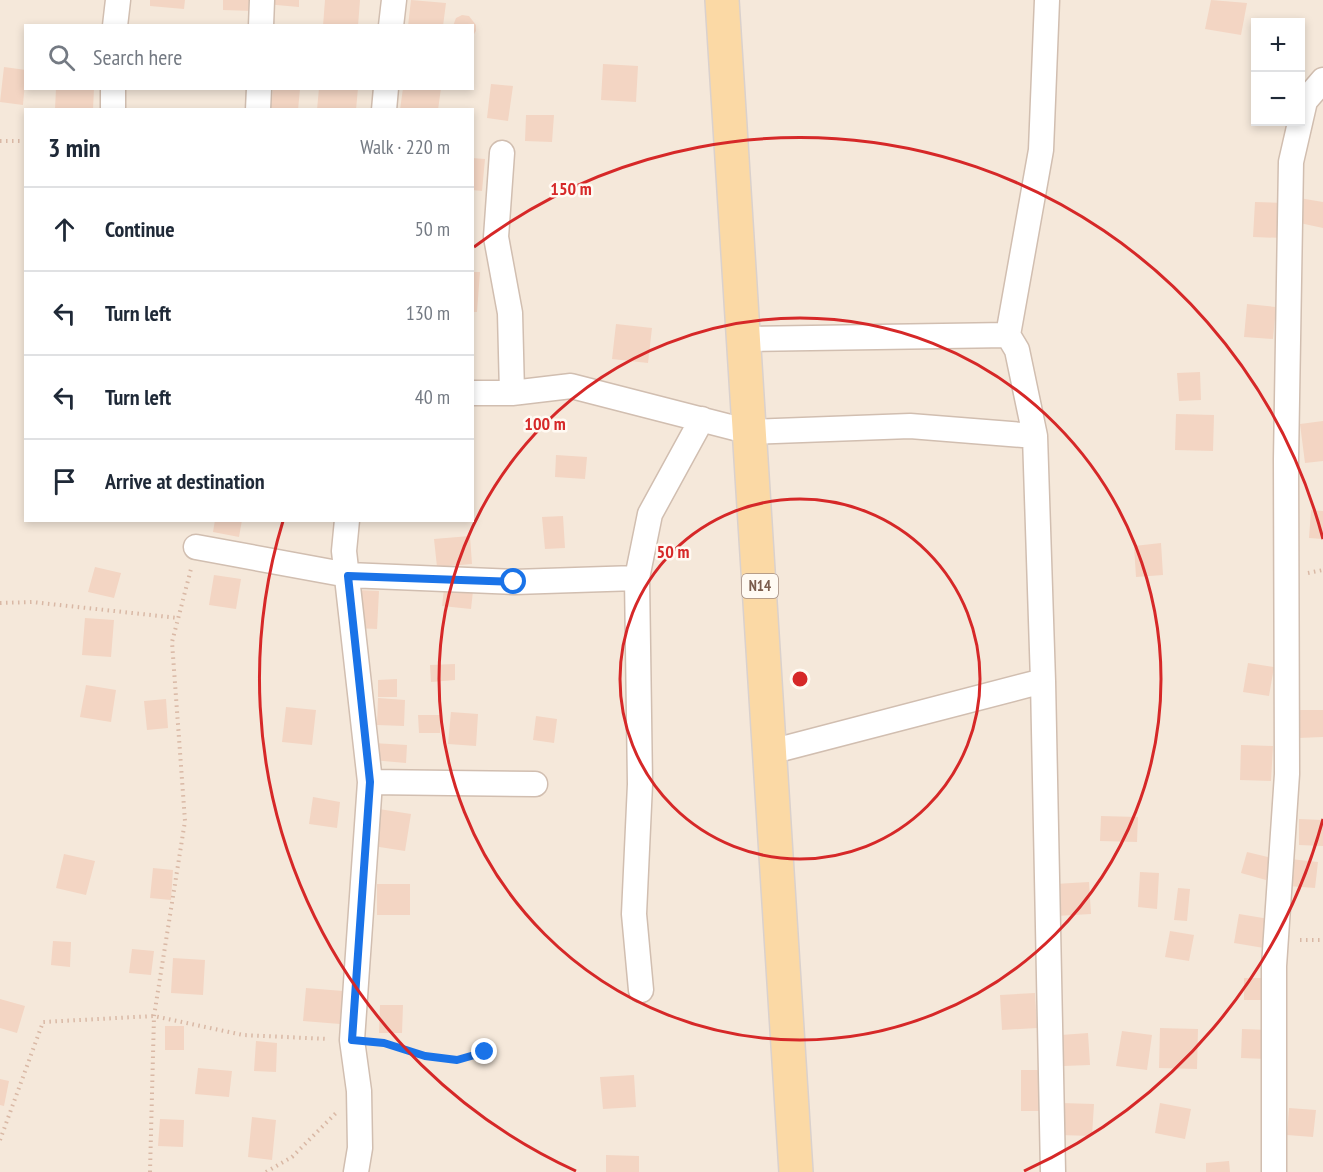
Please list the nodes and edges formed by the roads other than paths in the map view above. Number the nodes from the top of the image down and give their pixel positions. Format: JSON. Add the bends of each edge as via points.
{"nodes":[{"id":1,"x":118,"y":0,"type":"edge"},
{"id":2,"x":262,"y":0,"type":"edge"},
{"id":3,"x":393,"y":0,"type":"edge"},
{"id":4,"x":722,"y":0,"type":"edge"},
{"id":5,"x":1047,"y":0,"type":"edge"},
{"id":6,"x":115,"y":24,"type":"edge"},
{"id":7,"x":261,"y":24,"type":"edge"},
{"id":8,"x":391,"y":24,"type":"edge"},
{"id":9,"x":1323,"y":80,"type":"edge"},
{"id":10,"x":113,"y":90,"type":"edge"},
{"id":11,"x":259,"y":90,"type":"edge"},
{"id":12,"x":386,"y":90,"type":"edge"},
{"id":13,"x":113,"y":108,"type":"edge"},
{"id":14,"x":258,"y":108,"type":"edge"},
{"id":15,"x":384,"y":108,"type":"edge"},
{"id":16,"x":502,"y":153,"type":"dead end"},
{"id":17,"x":1008,"y":336,"type":"junction"},
{"id":18,"x":744,"y":339,"type":"junction"},
{"id":19,"x":474,"y":393,"type":"edge"},
{"id":20,"x":512,"y":393,"type":"junction"},
{"id":21,"x":702,"y":419,"type":"junction"},
{"id":22,"x":750,"y":432,"type":"junction"},
{"id":23,"x":1035,"y":436,"type":"junction"},
{"id":24,"x":347,"y":522,"type":"edge"},
{"id":25,"x":196,"y":546,"type":"road end"},
{"id":26,"x":348,"y":576,"type":"junction"},
{"id":27,"x":637,"y":578,"type":"junction"},
{"id":28,"x":1043,"y":681,"type":"junction"},
{"id":29,"x":770,"y":752,"type":"junction"},
{"id":30,"x":370,"y":782,"type":"junction"},
{"id":31,"x":535,"y":784,"type":"dead end"},
{"id":32,"x":641,"y":990,"type":"dead end"},
{"id":33,"x":356,"y":1172,"type":"edge"},
{"id":34,"x":796,"y":1172,"type":"edge"},
{"id":35,"x":1053,"y":1172,"type":"edge"},
{"id":36,"x":1274,"y":1172,"type":"edge"}],
"edges":[{"from":1,"to":6,"type":"street"},
{"from":2,"to":7,"type":"street"},
{"from":3,"to":8,"type":"street"},
{"from":4,"to":18,"type":"main road","number":"N14"},
{"from":5,"to":17,"type":"street","via":[[1041,150]]},
{"from":9,"to":36,"type":"street","via":[[1305,102],[1292,162],[1286,459],[1287,774],[1274,966]]},
{"from":10,"to":13,"type":"street"},
{"from":11,"to":14,"type":"street"},
{"from":12,"to":15,"type":"street"},
{"from":16,"to":20,"type":"street","via":[[496,237],[510,313]]},
{"from":17,"to":18,"type":"street"},
{"from":17,"to":23,"type":"street","via":[[1017,350]]},
{"from":18,"to":22,"type":"main road","number":"N14"},
{"from":19,"to":20,"type":"street"},
{"from":20,"to":21,"type":"street","via":[[571,386]]},
{"from":21,"to":22,"type":"street"},
{"from":21,"to":27,"type":"street","via":[[650,514]]},
{"from":22,"to":23,"type":"street","via":[[910,426]]},
{"from":22,"to":29,"type":"main road","number":"N14"},
{"from":23,"to":28,"type":"street"},
{"from":24,"to":26,"type":"street","via":[[344,551]]},
{"from":25,"to":26,"type":"street"},
{"from":26,"to":27,"type":"street","via":[[514,582]]},
{"from":26,"to":30,"type":"street"},
{"from":27,"to":32,"type":"street","via":[[640,784],[634,914]]},
{"from":28,"to":29,"type":"street"},
{"from":28,"to":35,"type":"street"},
{"from":29,"to":34,"type":"main road","number":"N14"},
{"from":30,"to":31,"type":"street"},
{"from":30,"to":33,"type":"street","via":[[352,1040],[360,1148]]}]}
